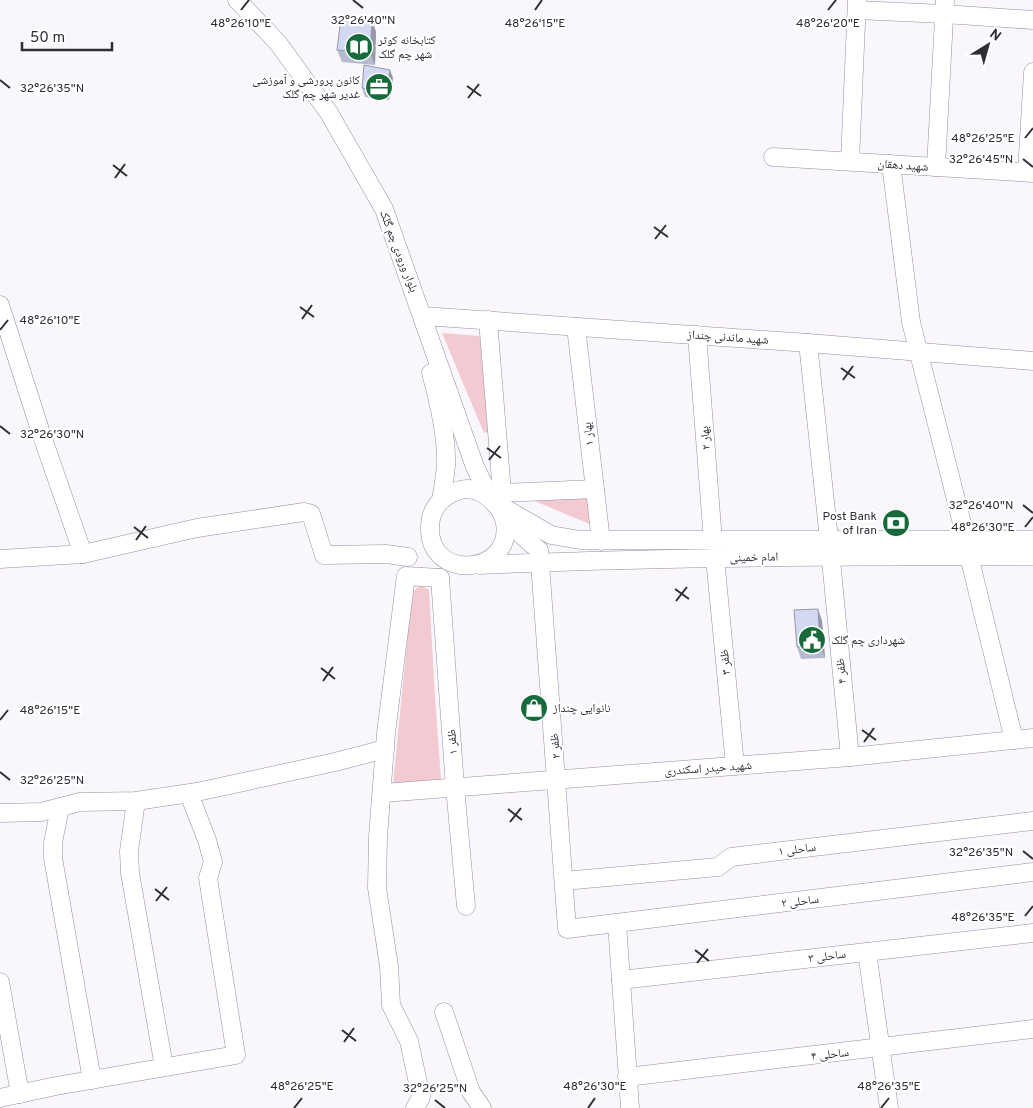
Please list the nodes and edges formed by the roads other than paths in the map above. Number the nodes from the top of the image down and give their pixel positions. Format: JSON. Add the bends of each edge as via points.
{"nodes":[{"id":1,"x":228,"y":0,"type":"edge"},
{"id":2,"x":237,"y":0,"type":"edge"},
{"id":3,"x":857,"y":5,"type":"edge"},
{"id":4,"x":945,"y":7,"type":"edge"},
{"id":5,"x":1033,"y":20,"type":"edge"},
{"id":6,"x":1033,"y":72,"type":"edge"},
{"id":7,"x":772,"y":157,"type":"dead end"},
{"id":8,"x":850,"y":161,"type":"junction"},
{"id":9,"x":891,"y":164,"type":"junction"},
{"id":10,"x":936,"y":167,"type":"junction"},
{"id":11,"x":1030,"y":172,"type":"edge"},
{"id":12,"x":0,"y":305,"type":"edge"},
{"id":13,"x":423,"y":316,"type":"junction"},
{"id":14,"x":488,"y":320,"type":"junction"},
{"id":15,"x":576,"y":327,"type":"junction"},
{"id":16,"x":697,"y":335,"type":"junction"},
{"id":17,"x":808,"y":343,"type":"junction"},
{"id":18,"x":918,"y":352,"type":"junction"},
{"id":19,"x":1033,"y":361,"type":"edge"},
{"id":20,"x":465,"y":436,"type":"junction"},
{"id":21,"x":445,"y":443,"type":"junction"},
{"id":22,"x":594,"y":488,"type":"junction"},
{"id":23,"x":441,"y":500,"type":"junction"},
{"id":24,"x":496,"y":503,"type":"junction"},
{"id":25,"x":713,"y":540,"type":"junction"},
{"id":26,"x":1033,"y":540,"type":"edge"},
{"id":27,"x":601,"y":541,"type":"junction"},
{"id":28,"x":433,"y":546,"type":"junction"},
{"id":29,"x":830,"y":548,"type":"junction"},
{"id":30,"x":968,"y":548,"type":"junction"},
{"id":31,"x":83,"y":554,"type":"junction"},
{"id":32,"x":1033,"y":556,"type":"edge"},
{"id":33,"x":408,"y":557,"type":"junction"},
{"id":34,"x":716,"y":558,"type":"junction"},
{"id":35,"x":0,"y":559,"type":"edge"},
{"id":36,"x":451,"y":562,"type":"junction"},
{"id":37,"x":540,"y":563,"type":"junction"},
{"id":38,"x":475,"y":566,"type":"junction"},
{"id":39,"x":406,"y":576,"type":"junction"},
{"id":40,"x":440,"y":578,"type":"junction"},
{"id":41,"x":1033,"y":738,"type":"edge"},
{"id":42,"x":1014,"y":740,"type":"junction"},
{"id":43,"x":386,"y":749,"type":"junction"},
{"id":44,"x":850,"y":756,"type":"junction"},
{"id":45,"x":735,"y":765,"type":"junction"},
{"id":46,"x":557,"y":779,"type":"junction"},
{"id":47,"x":455,"y":786,"type":"junction"},
{"id":48,"x":383,"y":793,"type":"junction"},
{"id":49,"x":189,"y":794,"type":"junction"},
{"id":50,"x":136,"y":801,"type":"junction"},
{"id":51,"x":60,"y":807,"type":"junction"},
{"id":52,"x":0,"y":813,"type":"edge"},
{"id":53,"x":1033,"y":821,"type":"edge"},
{"id":54,"x":1033,"y":872,"type":"edge"},
{"id":55,"x":564,"y":881,"type":"junction"},
{"id":56,"x":466,"y":906,"type":"dead end"},
{"id":57,"x":617,"y":923,"type":"junction"},
{"id":58,"x":567,"y":929,"type":"joint"},
{"id":59,"x":1033,"y":933,"type":"edge"},
{"id":60,"x":867,"y":952,"type":"junction"},
{"id":61,"x":621,"y":980,"type":"junction"},
{"id":62,"x":0,"y":982,"type":"edge"},
{"id":63,"x":444,"y":1012,"type":"dead end"},
{"id":64,"x":1033,"y":1029,"type":"edge"},
{"id":65,"x":880,"y":1048,"type":"junction"},
{"id":66,"x":164,"y":1067,"type":"junction"},
{"id":67,"x":627,"y":1077,"type":"junction"},
{"id":68,"x":92,"y":1080,"type":"junction"},
{"id":69,"x":20,"y":1094,"type":"junction"},
{"id":70,"x":0,"y":1098,"type":"edge"},
{"id":71,"x":415,"y":1108,"type":"edge"},
{"id":72,"x":482,"y":1108,"type":"edge"},
{"id":73,"x":630,"y":1108,"type":"edge"},
{"id":74,"x":889,"y":1108,"type":"edge"}],
"edges":[{"from":1,"to":21,"type":"street","name":"بلوار ورودی چم گلک","via":[[272,48],[322,116],[378,211],[428,358]]},
{"from":2,"to":13,"type":"street","name":"بلوار ورودی چم گلک","via":[[278,43],[329,113],[384,209]]},
{"from":3,"to":4,"type":"street"},
{"from":3,"to":8,"type":"street"},
{"from":4,"to":5,"type":"street"},
{"from":4,"to":10,"type":"street"},
{"from":6,"to":11,"type":"street"},
{"from":7,"to":8,"type":"street","name":"شهید دهقان"},
{"from":8,"to":9,"type":"street","name":"شهید دهقان"},
{"from":9,"to":10,"type":"street","name":"شهید دهقان"},
{"from":9,"to":18,"type":"street","via":[[911,322]]},
{"from":10,"to":11,"type":"street","name":"شهید دهقان"},
{"from":12,"to":31,"type":"street"},
{"from":13,"to":14,"type":"street","name":"شهید ماندنی چنداز"},
{"from":13,"to":20,"type":"street","name":"بلوار ورودی چم گلک","via":[[434,355]]},
{"from":14,"to":15,"type":"street","name":"شهید ماندنی چنداز"},
{"from":14,"to":22,"type":"street","via":[[502,493]]},
{"from":15,"to":16,"type":"street","name":"شهید ماندنی چنداز"},
{"from":15,"to":22,"type":"street","name":"بهار ۱"},
{"from":16,"to":17,"type":"street","name":"شهید ماندنی چنداز"},
{"from":16,"to":25,"type":"street","name":"بهار ۲"},
{"from":17,"to":18,"type":"street","name":"شهید ماندنی چنداز"},
{"from":17,"to":29,"type":"street","name":"ظفر ۴"},
{"from":18,"to":19,"type":"street","name":"شهید ماندنی چنداز"},
{"from":18,"to":30,"type":"street"},
{"from":20,"to":21,"type":"street","via":[[459,450],[453,450]]},
{"from":20,"to":24,"type":"street","name":"بلوار ورودی چم گلک","via":[[475,466]]},
{"from":21,"to":23,"type":"street","name":"بلوار ورودی چم گلک","via":[[446,466]]},
{"from":22,"to":27,"type":"street","name":"بهار ۱"},
{"from":23,"to":24,"type":"street","via":[[463,490],[487,495]]},
{"from":23,"to":28,"type":"street","via":[[430,522]]},
{"from":24,"to":27,"type":"street","name":"امام خمینی","via":[[551,535]]},
{"from":24,"to":37,"type":"street","via":[[515,528],[539,550]]},
{"from":24,"to":38,"type":"street","via":[[505,524],[503,541],[495,555]]},
{"from":25,"to":27,"type":"street","name":"امام خمینی"},
{"from":25,"to":29,"type":"street","name":"امام خمینی"},
{"from":26,"to":30,"type":"street","name":"امام خمینی"},
{"from":28,"to":33,"type":"street"},
{"from":28,"to":36,"type":"street"},
{"from":29,"to":30,"type":"street","name":"امام خمینی"},
{"from":29,"to":34,"type":"street","name":"امام خمینی"},
{"from":29,"to":44,"type":"street","name":"ظفر ۴"},
{"from":30,"to":32,"type":"street","name":"امام خمینی"},
{"from":30,"to":42,"type":"street"},
{"from":31,"to":33,"type":"street","via":[[197,528],[304,512],[311,514],[324,556],[386,554]]},
{"from":31,"to":35,"type":"street"},
{"from":33,"to":39,"type":"street"},
{"from":34,"to":37,"type":"street","name":"امام خمینی"},
{"from":34,"to":45,"type":"street","name":"ظفر ۳"},
{"from":36,"to":38,"type":"street"},
{"from":36,"to":40,"type":"street"},
{"from":37,"to":38,"type":"street","name":"امام خمینی"},
{"from":37,"to":46,"type":"street","name":"ظفر ۲"},
{"from":39,"to":40,"type":"street"},
{"from":39,"to":43,"type":"street"},
{"from":40,"to":47,"type":"street","name":"ظفر ۱"},
{"from":41,"to":42,"type":"street","name":"شهید حیدر اسکندری"},
{"from":42,"to":44,"type":"street","name":"شهید حیدر اسکندری"},
{"from":43,"to":48,"type":"street"},
{"from":43,"to":49,"type":"street"},
{"from":44,"to":45,"type":"street","name":"شهید حیدر اسکندری"},
{"from":45,"to":46,"type":"street","name":"شهید حیدر اسکندری"},
{"from":46,"to":47,"type":"street","name":"شهید حیدر اسکندری"},
{"from":46,"to":55,"type":"street","name":"ظفر ۲"},
{"from":47,"to":48,"type":"street","name":"شهید حیدر اسکندری"},
{"from":47,"to":56,"type":"street","name":"ظفر ۱"},
{"from":48,"to":71,"type":"street","via":[[377,888],[392,1005],[409,1041],[421,1098]]},
{"from":49,"to":50,"type":"street"},
{"from":49,"to":66,"type":"street","via":[[213,862],[208,878],[236,1055]]},
{"from":50,"to":51,"type":"street","via":[[80,802]]},
{"from":50,"to":66,"type":"street","via":[[129,851],[130,873]]},
{"from":51,"to":52,"type":"street","via":[[41,812]]},
{"from":51,"to":68,"type":"street","via":[[53,858]]},
{"from":53,"to":55,"type":"street","name":"ساحلی ۱","via":[[731,857],[718,867]]},
{"from":54,"to":57,"type":"street","name":"ساحلی ۲"},
{"from":55,"to":58,"type":"street","name":"ظفر ۲"},
{"from":57,"to":58,"type":"street","name":"ساحلی ۲"},
{"from":57,"to":61,"type":"street"},
{"from":59,"to":60,"type":"street","name":"ساحلی ۳"},
{"from":60,"to":61,"type":"street","name":"ساحلی ۳"},
{"from":60,"to":65,"type":"street"},
{"from":61,"to":67,"type":"street"},
{"from":62,"to":69,"type":"street"},
{"from":63,"to":72,"type":"street","via":[[471,1092]]},
{"from":64,"to":65,"type":"street","name":"ساحلی ۴"},
{"from":65,"to":67,"type":"street","name":"ساحلی ۴"},
{"from":65,"to":74,"type":"street"},
{"from":66,"to":68,"type":"street"},
{"from":67,"to":73,"type":"street"},
{"from":68,"to":69,"type":"street"},
{"from":69,"to":70,"type":"street"}]}
